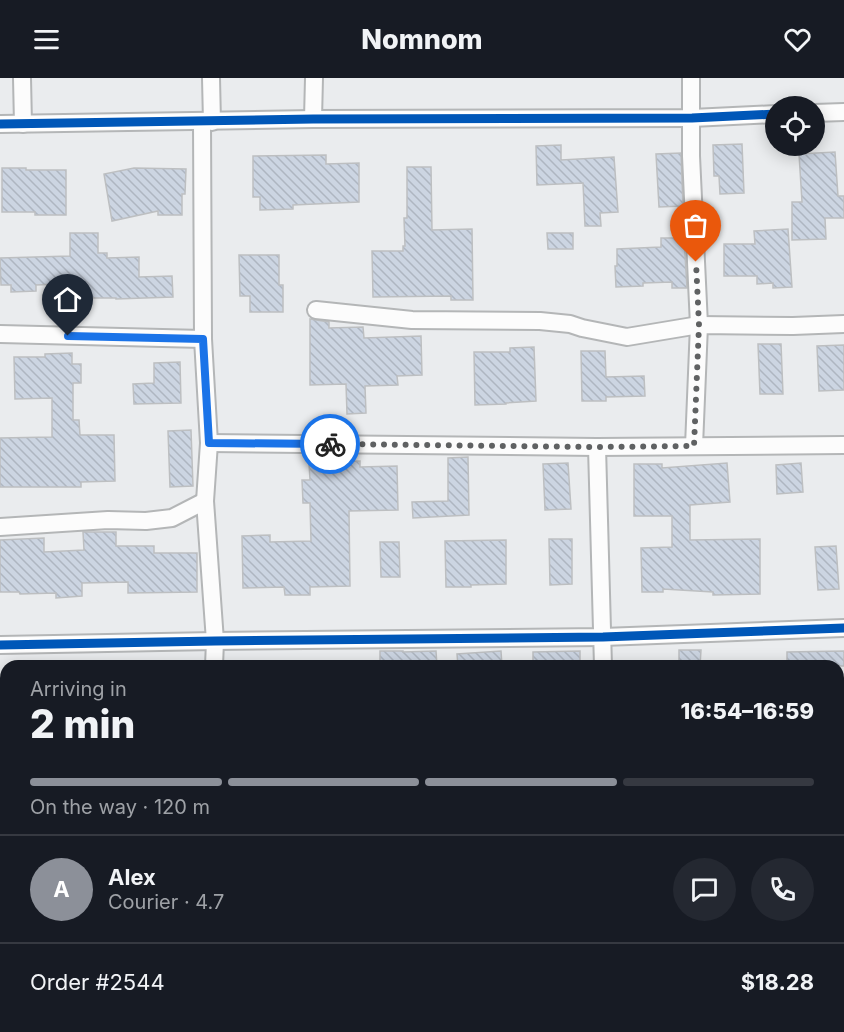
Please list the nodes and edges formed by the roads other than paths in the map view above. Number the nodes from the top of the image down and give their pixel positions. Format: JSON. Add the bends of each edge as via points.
{"nodes":[{"id":1,"x":22,"y":78,"type":"edge"},
{"id":2,"x":211,"y":78,"type":"edge"},
{"id":3,"x":314,"y":78,"type":"edge"},
{"id":4,"x":691,"y":78,"type":"edge"},
{"id":5,"x":844,"y":112,"type":"edge"},
{"id":6,"x":825,"y":113,"type":"edge"},
{"id":7,"x":765,"y":115,"type":"edge"},
{"id":8,"x":692,"y":118,"type":"junction"},
{"id":9,"x":313,"y":119,"type":"junction"},
{"id":10,"x":207,"y":122,"type":"junction"},
{"id":11,"x":0,"y":124,"type":"edge"},
{"id":12,"x":23,"y":124,"type":"junction"},
{"id":13,"x":316,"y":310,"type":"dead end"},
{"id":14,"x":844,"y":324,"type":"edge"},
{"id":15,"x":699,"y":325,"type":"junction"},
{"id":16,"x":0,"y":334,"type":"edge"},
{"id":17,"x":203,"y":339,"type":"junction"},
{"id":18,"x":209,"y":443,"type":"junction"},
{"id":19,"x":844,"y":445,"type":"edge"},
{"id":20,"x":694,"y":446,"type":"junction"},
{"id":21,"x":597,"y":447,"type":"junction"},
{"id":22,"x":205,"y":501,"type":"junction"},
{"id":23,"x":0,"y":527,"type":"edge"},
{"id":24,"x":844,"y":628,"type":"edge"},
{"id":25,"x":603,"y":637,"type":"junction"},
{"id":26,"x":215,"y":641,"type":"junction"},
{"id":27,"x":0,"y":645,"type":"edge"},
{"id":28,"x":214,"y":660,"type":"edge"},
{"id":29,"x":603,"y":660,"type":"edge"}],
"edges":[{"from":1,"to":12,"type":"street"},
{"from":2,"to":10,"type":"street"},
{"from":3,"to":9,"type":"street"},
{"from":4,"to":8,"type":"street"},
{"from":5,"to":6,"type":"street"},
{"from":7,"to":8,"type":"street"},
{"from":8,"to":9,"type":"street"},
{"from":8,"to":15,"type":"street"},
{"from":9,"to":10,"type":"street"},
{"from":10,"to":12,"type":"street"},
{"from":10,"to":17,"type":"street"},
{"from":11,"to":12,"type":"street"},
{"from":13,"to":15,"type":"street","via":[[412,320],[540,321],[627,337]]},
{"from":14,"to":15,"type":"street"},
{"from":15,"to":20,"type":"street"},
{"from":16,"to":17,"type":"street"},
{"from":17,"to":18,"type":"street"},
{"from":18,"to":21,"type":"street"},
{"from":18,"to":22,"type":"street"},
{"from":19,"to":20,"type":"street"},
{"from":20,"to":21,"type":"street"},
{"from":21,"to":25,"type":"street"},
{"from":22,"to":23,"type":"street","via":[[172,518]]},
{"from":22,"to":26,"type":"street"},
{"from":24,"to":25,"type":"street"},
{"from":25,"to":26,"type":"street"},
{"from":25,"to":29,"type":"street"},
{"from":26,"to":27,"type":"street"},
{"from":26,"to":28,"type":"street"}]}
